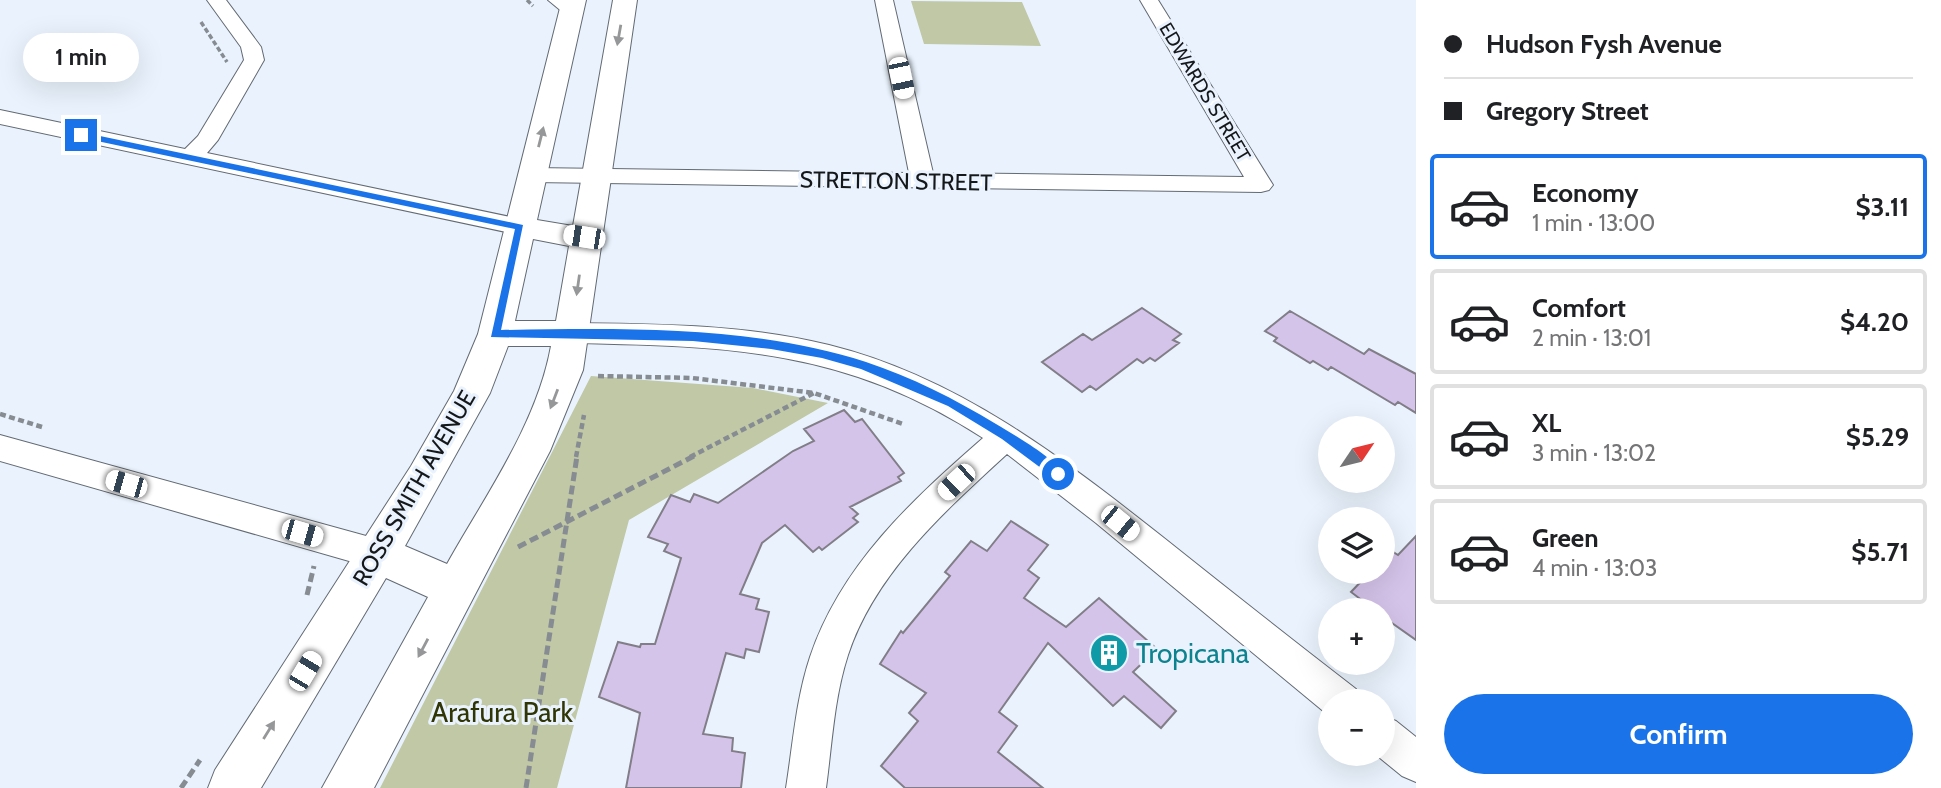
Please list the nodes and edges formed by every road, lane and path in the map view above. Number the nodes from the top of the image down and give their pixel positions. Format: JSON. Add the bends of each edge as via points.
{"nodes":[{"id":1,"x":216,"y":0,"type":"edge"},
{"id":2,"x":625,"y":0,"type":"edge"},
{"id":3,"x":884,"y":0,"type":"edge"},
{"id":4,"x":1149,"y":0,"type":"edge"},
{"id":5,"x":568,"y":3,"type":"edge"},
{"id":6,"x":198,"y":15,"type":"dead end"},
{"id":7,"x":231,"y":67,"type":"dead end"},
{"id":8,"x":0,"y":117,"type":"edge"},
{"id":9,"x":189,"y":158,"type":"junction"},
{"id":10,"x":532,"y":175,"type":"junction"},
{"id":11,"x":595,"y":176,"type":"junction"},
{"id":12,"x":923,"y":181,"type":"junction"},
{"id":13,"x":1261,"y":185,"type":"joint"},
{"id":14,"x":520,"y":227,"type":"junction"},
{"id":15,"x":584,"y":237,"type":"junction"},
{"id":16,"x":571,"y":333,"type":"junction"},
{"id":17,"x":495,"y":334,"type":"junction"},
{"id":18,"x":591,"y":376,"type":"dead end"},
{"id":19,"x":814,"y":393,"type":"junction"},
{"id":20,"x":586,"y":403,"type":"dead end"},
{"id":21,"x":903,"y":424,"type":"dead end"},
{"id":22,"x":1006,"y":436,"type":"junction"},
{"id":23,"x":0,"y":448,"type":"edge"},
{"id":24,"x":564,"y":524,"type":"junction"},
{"id":25,"x":514,"y":549,"type":"dead end"},
{"id":26,"x":377,"y":554,"type":"junction"},
{"id":27,"x":455,"y":588,"type":"junction"},
{"id":28,"x":1326,"y":689,"type":"edge"},
{"id":29,"x":1395,"y":745,"type":"edge"},
{"id":30,"x":1416,"y":762,"type":"edge"},
{"id":31,"x":233,"y":788,"type":"edge"},
{"id":32,"x":347,"y":788,"type":"edge"},
{"id":33,"x":526,"y":788,"type":"edge"},
{"id":34,"x":806,"y":788,"type":"edge"}],
"edges":[{"from":1,"to":9,"type":"street","via":[[251,47],[254,60],[207,140]]},
{"from":2,"to":11,"type":"street","one_way":true},
{"from":3,"to":12,"type":"street"},
{"from":4,"to":13,"type":"street","name":"EDWARDS STREET"},
{"from":10,"to":5,"type":"street","name":"ROSS SMITH AVENUE","one_way":true},
{"from":6,"to":7,"type":"path"},
{"from":8,"to":9,"type":"street"},
{"from":9,"to":14,"type":"street"},
{"from":10,"to":11,"type":"street","name":"STRETTON STREET"},
{"from":10,"to":14,"type":"street","name":"ROSS SMITH AVENUE"},
{"from":11,"to":12,"type":"street","name":"STRETTON STREET"},
{"from":11,"to":15,"type":"street"},
{"from":12,"to":13,"type":"street","name":"STRETTON STREET"},
{"from":14,"to":15,"type":"street"},
{"from":14,"to":17,"type":"street","name":"ROSS SMITH AVENUE"},
{"from":15,"to":16,"type":"street","one_way":true},
{"from":16,"to":17,"type":"street"},
{"from":16,"to":22,"type":"street","via":[[719,339],[822,354],[915,385]]},
{"from":16,"to":27,"type":"street","one_way":true,"via":[[565,370],[531,451]]},
{"from":17,"to":26,"type":"street","name":"ROSS SMITH AVENUE","via":[[472,393],[443,448]]},
{"from":18,"to":19,"type":"path","via":[[692,378]]},
{"from":19,"to":21,"type":"path"},
{"from":19,"to":24,"type":"path"},
{"from":20,"to":24,"type":"path"},
{"from":22,"to":28,"type":"street"},
{"from":22,"to":34,"type":"street","via":[[939,498],[891,551],[847,614],[822,680]]},
{"from":23,"to":26,"type":"street"},
{"from":24,"to":25,"type":"path"},
{"from":24,"to":33,"type":"path"},
{"from":26,"to":27,"type":"street"},
{"from":31,"to":26,"type":"street","name":"ROSS SMITH AVENUE","one_way":true},
{"from":27,"to":32,"type":"street","one_way":true},
{"from":29,"to":30,"type":"street"}]}
